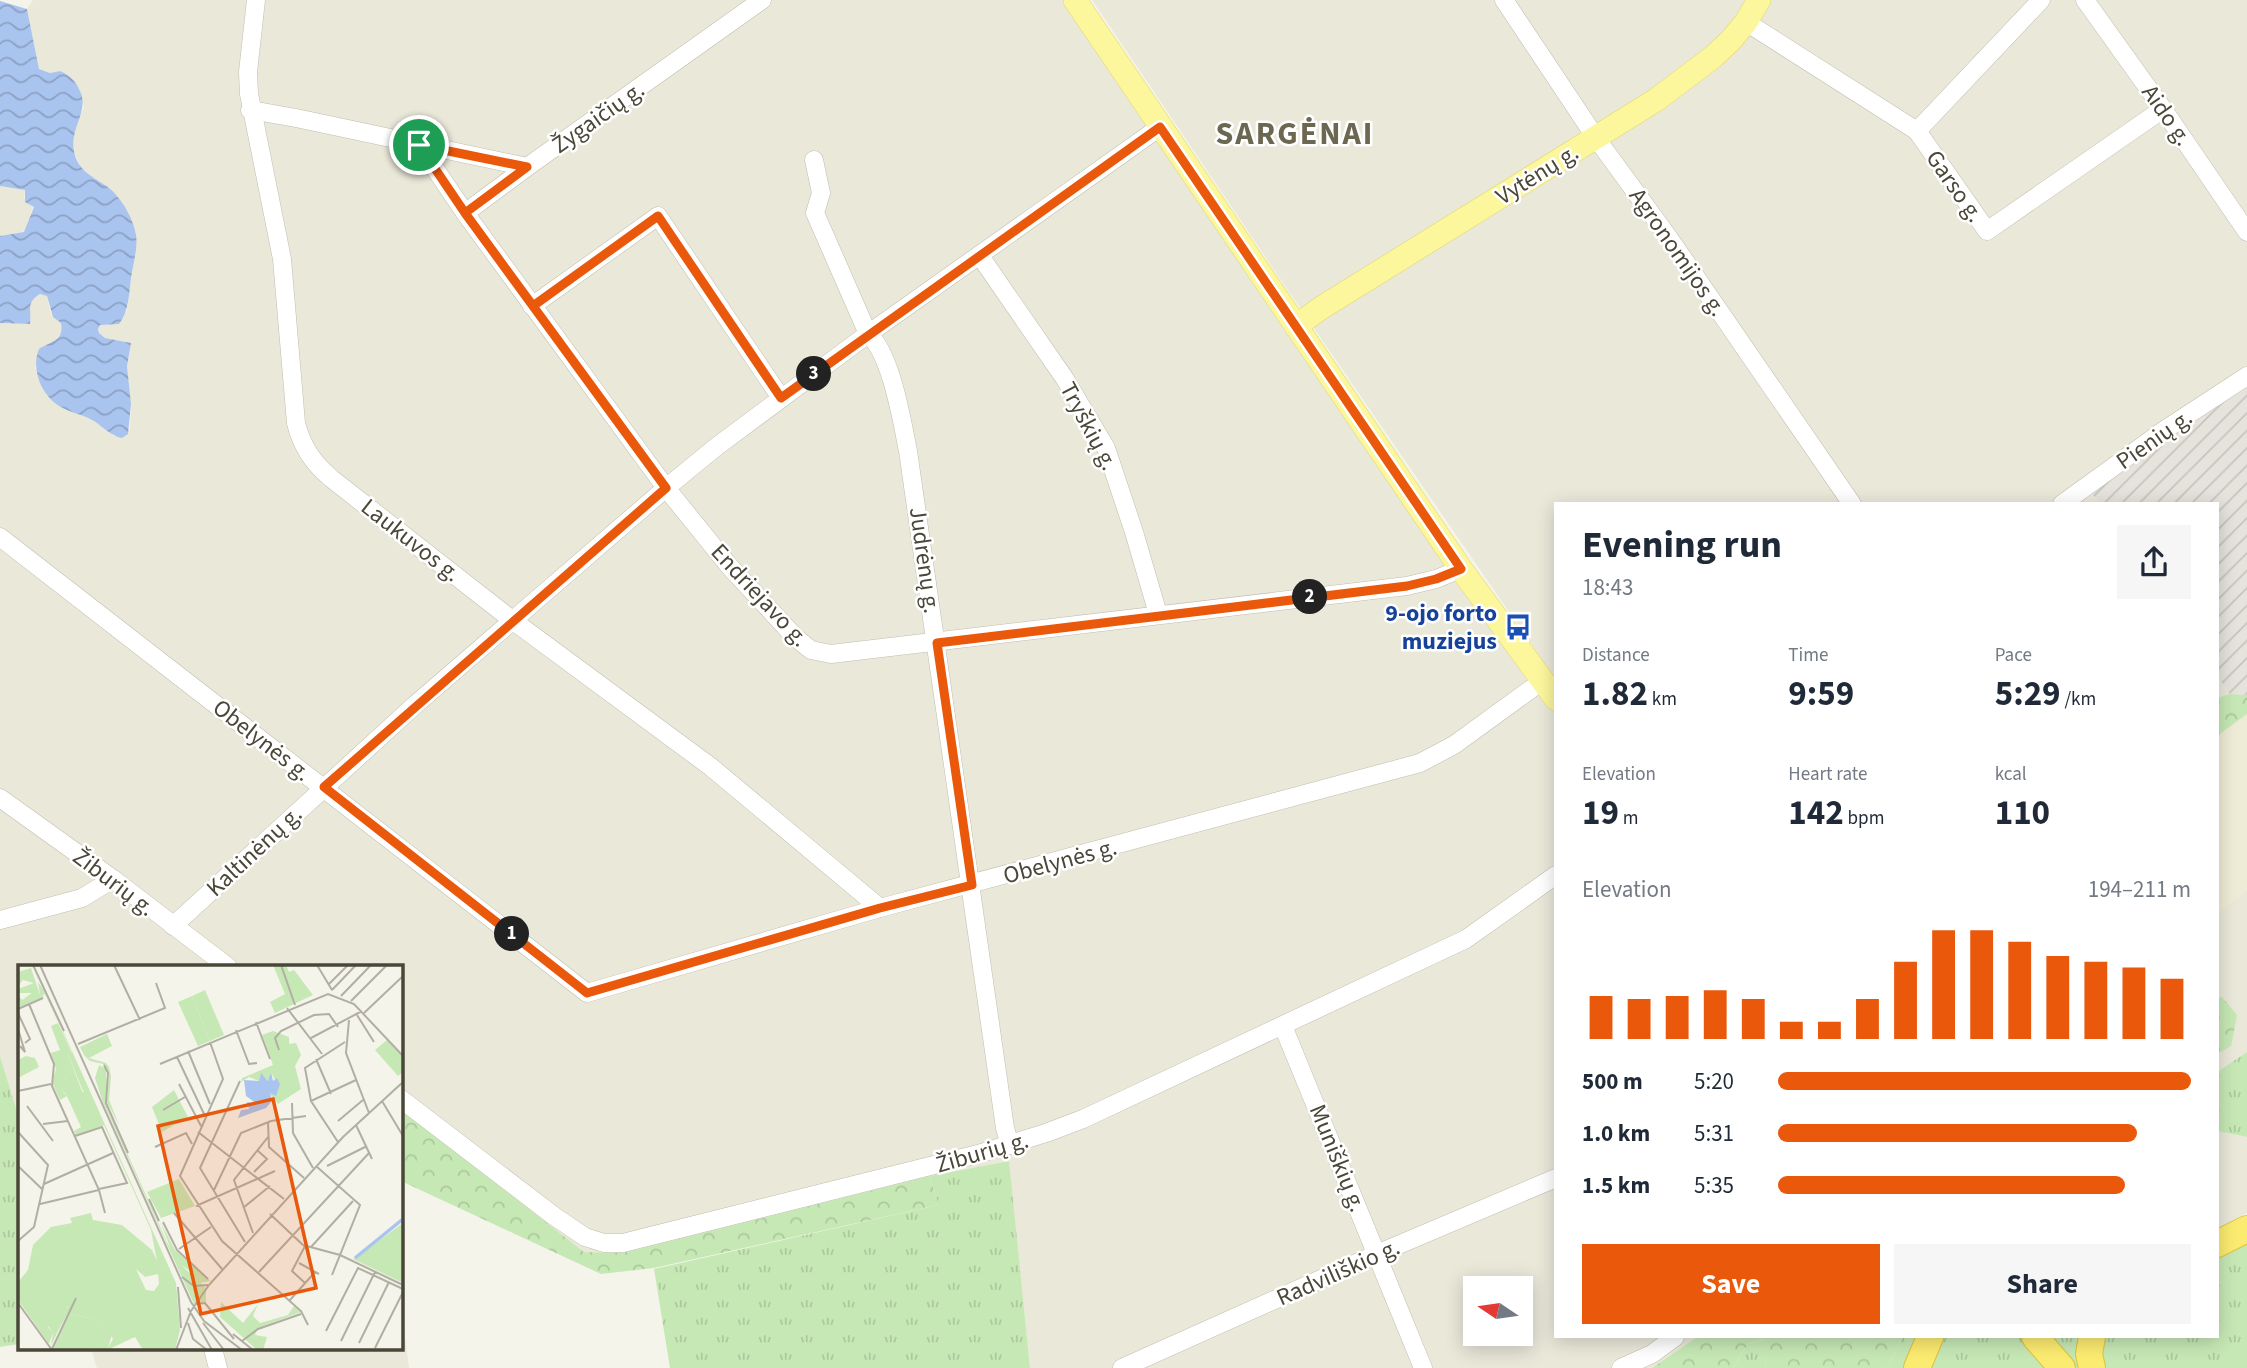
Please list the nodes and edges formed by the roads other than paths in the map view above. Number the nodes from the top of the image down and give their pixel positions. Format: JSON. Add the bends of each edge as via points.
{"nodes":[{"id":1,"x":256,"y":0,"type":"edge"},
{"id":2,"x":762,"y":0,"type":"edge"},
{"id":3,"x":1074,"y":0,"type":"edge"},
{"id":4,"x":1504,"y":0,"type":"edge"},
{"id":5,"x":1759,"y":0,"type":"edge"},
{"id":6,"x":2041,"y":0,"type":"edge"},
{"id":7,"x":2085,"y":0,"type":"edge"},
{"id":8,"x":1746,"y":22,"type":"junction"},
{"id":9,"x":2163,"y":109,"type":"junction"},
{"id":10,"x":250,"y":110,"type":"junction"},
{"id":11,"x":1160,"y":127,"type":"junction"},
{"id":12,"x":1917,"y":131,"type":"junction"},
{"id":13,"x":1596,"y":138,"type":"junction"},
{"id":14,"x":419,"y":145,"type":"junction"},
{"id":15,"x":814,"y":160,"type":"dead end"},
{"id":16,"x":527,"y":167,"type":"junction"},
{"id":17,"x":465,"y":213,"type":"junction"},
{"id":18,"x":2247,"y":232,"type":"edge"},
{"id":19,"x":980,"y":256,"type":"junction"},
{"id":20,"x":533,"y":306,"type":"junction"},
{"id":21,"x":1296,"y":326,"type":"junction"},
{"id":22,"x":868,"y":334,"type":"junction"},
{"id":23,"x":2247,"y":376,"type":"edge"},
{"id":24,"x":781,"y":398,"type":"junction"},
{"id":25,"x":666,"y":488,"type":"junction"},
{"id":26,"x":1851,"y":502,"type":"edge"},
{"id":27,"x":2065,"y":502,"type":"edge"},
{"id":28,"x":0,"y":537,"type":"edge"},
{"id":29,"x":1461,"y":569,"type":"junction"},
{"id":30,"x":1158,"y":614,"type":"junction"},
{"id":31,"x":512,"y":620,"type":"junction"},
{"id":32,"x":937,"y":643,"type":"junction"},
{"id":33,"x":1542,"y":681,"type":"junction"},
{"id":34,"x":1554,"y":696,"type":"edge"},
{"id":35,"x":324,"y":787,"type":"junction"},
{"id":36,"x":0,"y":798,"type":"edge"},
{"id":37,"x":8,"y":812,"type":"edge"},
{"id":38,"x":1554,"y":876,"type":"edge"},
{"id":39,"x":113,"y":879,"type":"junction"},
{"id":40,"x":972,"y":885,"type":"junction"},
{"id":41,"x":880,"y":908,"type":"junction"},
{"id":42,"x":0,"y":920,"type":"edge"},
{"id":43,"x":173,"y":926,"type":"junction"},
{"id":44,"x":225,"y":965,"type":"edge"},
{"id":45,"x":1283,"y":1026,"type":"junction"},
{"id":46,"x":402,"y":1100,"type":"edge"},
{"id":47,"x":1010,"y":1145,"type":"junction"},
{"id":48,"x":1554,"y":1179,"type":"edge"},
{"id":49,"x":2247,"y":1229,"type":"edge"},
{"id":50,"x":2219,"y":1243,"type":"edge"},
{"id":51,"x":1377,"y":1254,"type":"junction"},
{"id":52,"x":1674,"y":1338,"type":"edge"},
{"id":53,"x":1930,"y":1338,"type":"edge"},
{"id":54,"x":2036,"y":1338,"type":"edge"},
{"id":55,"x":2092,"y":1338,"type":"edge"},
{"id":56,"x":214,"y":1350,"type":"edge"},
{"id":57,"x":218,"y":1368,"type":"edge"},
{"id":58,"x":1122,"y":1368,"type":"edge"},
{"id":59,"x":1423,"y":1368,"type":"edge"},
{"id":60,"x":1621,"y":1368,"type":"edge"},
{"id":61,"x":1917,"y":1368,"type":"edge"},
{"id":62,"x":2062,"y":1368,"type":"edge"},
{"id":63,"x":2092,"y":1368,"type":"edge"}],
"edges":[{"from":1,"to":10,"type":"street","name":"Laukuvos g.","via":[[248,72]]},
{"from":2,"to":16,"type":"street","name":"Žygaičių g."},
{"from":3,"to":11,"type":"main road"},
{"from":4,"to":13,"type":"street","name":"Agronomijos g."},
{"from":5,"to":8,"type":"main road","name":"Vytėnų g."},
{"from":6,"to":12,"type":"street"},
{"from":7,"to":9,"type":"street","name":"Aido g."},
{"from":8,"to":12,"type":"street","name":"Garso g."},
{"from":8,"to":13,"type":"main road","name":"Vytėnų g.","via":[[1713,57]]},
{"from":9,"to":12,"type":"street","name":"Garso g.","via":[[1987,231]]},
{"from":9,"to":18,"type":"street","name":"Aido g."},
{"from":10,"to":14,"type":"street","name":"Žygaičių g."},
{"from":10,"to":31,"type":"street","name":"Laukuvos g.","via":[[282,259],[292,393],[304,448],[332,479]]},
{"from":11,"to":19,"type":"street","name":"Kaltinėnų g."},
{"from":11,"to":21,"type":"main road"},
{"from":13,"to":21,"type":"main road","name":"Vytėnų g."},
{"from":13,"to":26,"type":"street","name":"Agronomijos g."},
{"from":14,"to":16,"type":"street","name":"Žygaičių g."},
{"from":14,"to":17,"type":"street","name":"Endriejavo g."},
{"from":15,"to":22,"type":"street","name":"Judrėnų g.","via":[[821,193],[815,213]]},
{"from":16,"to":17,"type":"street"},
{"from":17,"to":20,"type":"street","name":"Endriejavo g."},
{"from":19,"to":22,"type":"street","name":"Kaltinėnų g."},
{"from":19,"to":30,"type":"street","name":"Tryškių g.","via":[[1065,379],[1106,448]]},
{"from":20,"to":24,"type":"street","via":[[658,216]]},
{"from":20,"to":25,"type":"street","name":"Endriejavo g."},
{"from":21,"to":29,"type":"main road"},
{"from":22,"to":24,"type":"street","name":"Kaltinėnų g."},
{"from":22,"to":32,"type":"street","name":"Judrėnų g.","via":[[884,358],[900,411]]},
{"from":23,"to":27,"type":"street","name":"Pienių g."},
{"from":24,"to":25,"type":"street","name":"Kaltinėnų g."},
{"from":25,"to":31,"type":"street","name":"Kaltinėnų g."},
{"from":25,"to":32,"type":"street","name":"Endriejavo g.","via":[[730,567],[811,650],[831,654]]},
{"from":28,"to":35,"type":"street","name":"Obelynės g."},
{"from":29,"to":30,"type":"street","name":"Endriejavo g.","via":[[1407,586]]},
{"from":29,"to":33,"type":"main road"},
{"from":30,"to":32,"type":"street","name":"Endriejavo g."},
{"from":31,"to":35,"type":"street","name":"Kaltinėnų g."},
{"from":31,"to":41,"type":"street","name":"Laukuvos g.","via":[[711,767]]},
{"from":32,"to":40,"type":"street","name":"Judrėnų g."},
{"from":33,"to":34,"type":"main road"},
{"from":33,"to":40,"type":"street","name":"Obelynės g.","via":[[1454,745],[1420,763]]},
{"from":35,"to":41,"type":"street","name":"Obelynės g.","via":[[587,993]]},
{"from":35,"to":43,"type":"street","name":"Kaltinėnų g."},
{"from":36,"to":37,"type":"street","name":"Žiburių g."},
{"from":37,"to":39,"type":"street","name":"Žiburių g."},
{"from":38,"to":45,"type":"street","name":"Žiburių g.","via":[[1466,939]]},
{"from":39,"to":42,"type":"street","via":[[82,898]]},
{"from":39,"to":43,"type":"street","name":"Žiburių g."},
{"from":40,"to":41,"type":"street","name":"Obelynės g."},
{"from":40,"to":47,"type":"street","name":"Judrėnų g."},
{"from":43,"to":44,"type":"street","name":"Žiburių g."},
{"from":45,"to":47,"type":"street","name":"Žiburių g.","via":[[1083,1119]]},
{"from":45,"to":51,"type":"street","name":"Muniškių g."},
{"from":46,"to":47,"type":"street","name":"Žiburių g.","via":[[554,1216],[585,1237],[604,1243],[623,1243]]},
{"from":48,"to":51,"type":"street","name":"Radviliškio g."},
{"from":49,"to":50,"type":"highway"},
{"from":51,"to":58,"type":"street","name":"Radviliškio g."},
{"from":51,"to":59,"type":"street","name":"Muniškių g."},
{"from":52,"to":60,"type":"street"},
{"from":53,"to":61,"type":"highway"},
{"from":54,"to":62,"type":"highway"},
{"from":55,"to":63,"type":"highway"},
{"from":56,"to":57,"type":"street"}]}
